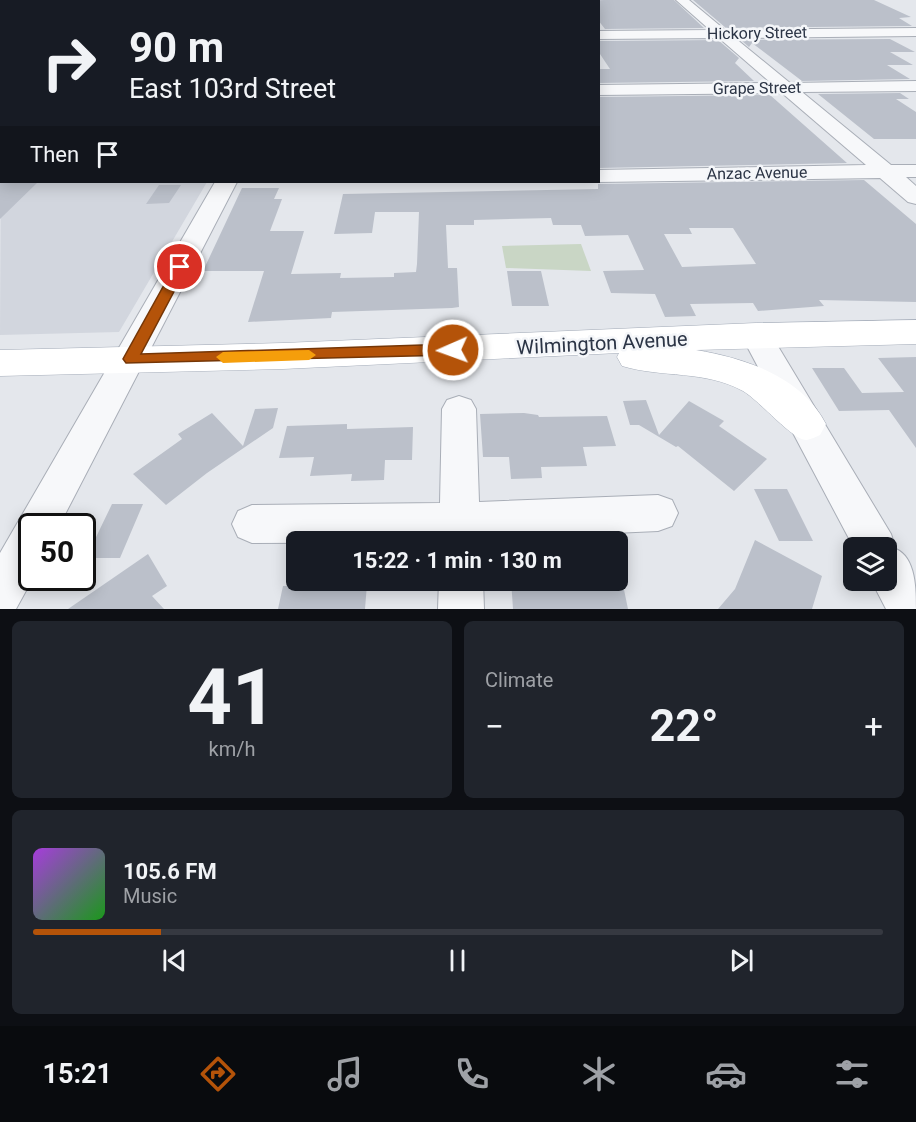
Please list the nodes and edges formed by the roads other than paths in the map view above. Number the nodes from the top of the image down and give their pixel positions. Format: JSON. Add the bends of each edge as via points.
{"nodes":[{"id":1,"x":682,"y":0,"type":"edge"},
{"id":2,"x":916,"y":32,"type":"edge"},
{"id":3,"x":723,"y":34,"type":"junction"},
{"id":4,"x":600,"y":35,"type":"edge"},
{"id":5,"x":916,"y":86,"type":"edge"},
{"id":6,"x":787,"y":88,"type":"junction"},
{"id":7,"x":600,"y":90,"type":"edge"},
{"id":8,"x":886,"y":171,"type":"junction"},
{"id":9,"x":916,"y":171,"type":"edge"},
{"id":10,"x":600,"y":176,"type":"edge"},
{"id":11,"x":225,"y":183,"type":"edge"},
{"id":12,"x":916,"y":197,"type":"edge"},
{"id":13,"x":916,"y":332,"type":"edge"},
{"id":14,"x":756,"y":335,"type":"junction"},
{"id":15,"x":453,"y":350,"type":"junction"},
{"id":16,"x":131,"y":359,"type":"junction"},
{"id":17,"x":0,"y":363,"type":"edge"},
{"id":18,"x":459,"y":409,"type":"dead end"},
{"id":19,"x":806,"y":424,"type":"junction"},
{"id":20,"x":45,"y":513,"type":"edge"},
{"id":21,"x":658,"y":513,"type":"dead end"},
{"id":22,"x":252,"y":524,"type":"dead end"},
{"id":23,"x":460,"y":531,"type":"edge"},
{"id":24,"x":870,"y":537,"type":"edge"},
{"id":25,"x":18,"y":562,"type":"edge"},
{"id":26,"x":897,"y":585,"type":"edge"},
{"id":27,"x":461,"y":591,"type":"edge"},
{"id":28,"x":0,"y":594,"type":"edge"},
{"id":29,"x":461,"y":609,"type":"edge"},
{"id":30,"x":911,"y":609,"type":"edge"}],
"edges":[{"from":1,"to":3,"type":"street"},
{"from":2,"to":3,"type":"street","name":"Hickory Street"},
{"from":3,"to":4,"type":"street","name":"Hickory Street"},
{"from":3,"to":6,"type":"street"},
{"from":5,"to":6,"type":"street","name":"Grape Street"},
{"from":6,"to":7,"type":"street","name":"Grape Street"},
{"from":6,"to":8,"type":"street"},
{"from":8,"to":9,"type":"street","name":"Anzac Avenue"},
{"from":8,"to":10,"type":"street","name":"Anzac Avenue"},
{"from":8,"to":12,"type":"street"},
{"from":11,"to":16,"type":"street"},
{"from":13,"to":14,"type":"main road","name":"Wilmington Avenue"},
{"from":14,"to":15,"type":"main road","name":"Wilmington Avenue"},
{"from":14,"to":19,"type":"street"},
{"from":15,"to":16,"type":"main road","name":"Wilmington Avenue"},
{"from":15,"to":19,"type":"main road","via":[[659,358],[742,373],[771,390]]},
{"from":16,"to":17,"type":"main road","name":"Wilmington Avenue"},
{"from":16,"to":20,"type":"street"},
{"from":18,"to":23,"type":"street"},
{"from":19,"to":24,"type":"street"},
{"from":21,"to":23,"type":"street"},
{"from":22,"to":23,"type":"street"},
{"from":25,"to":28,"type":"street"},
{"from":26,"to":30,"type":"street"},
{"from":27,"to":29,"type":"street"}]}
